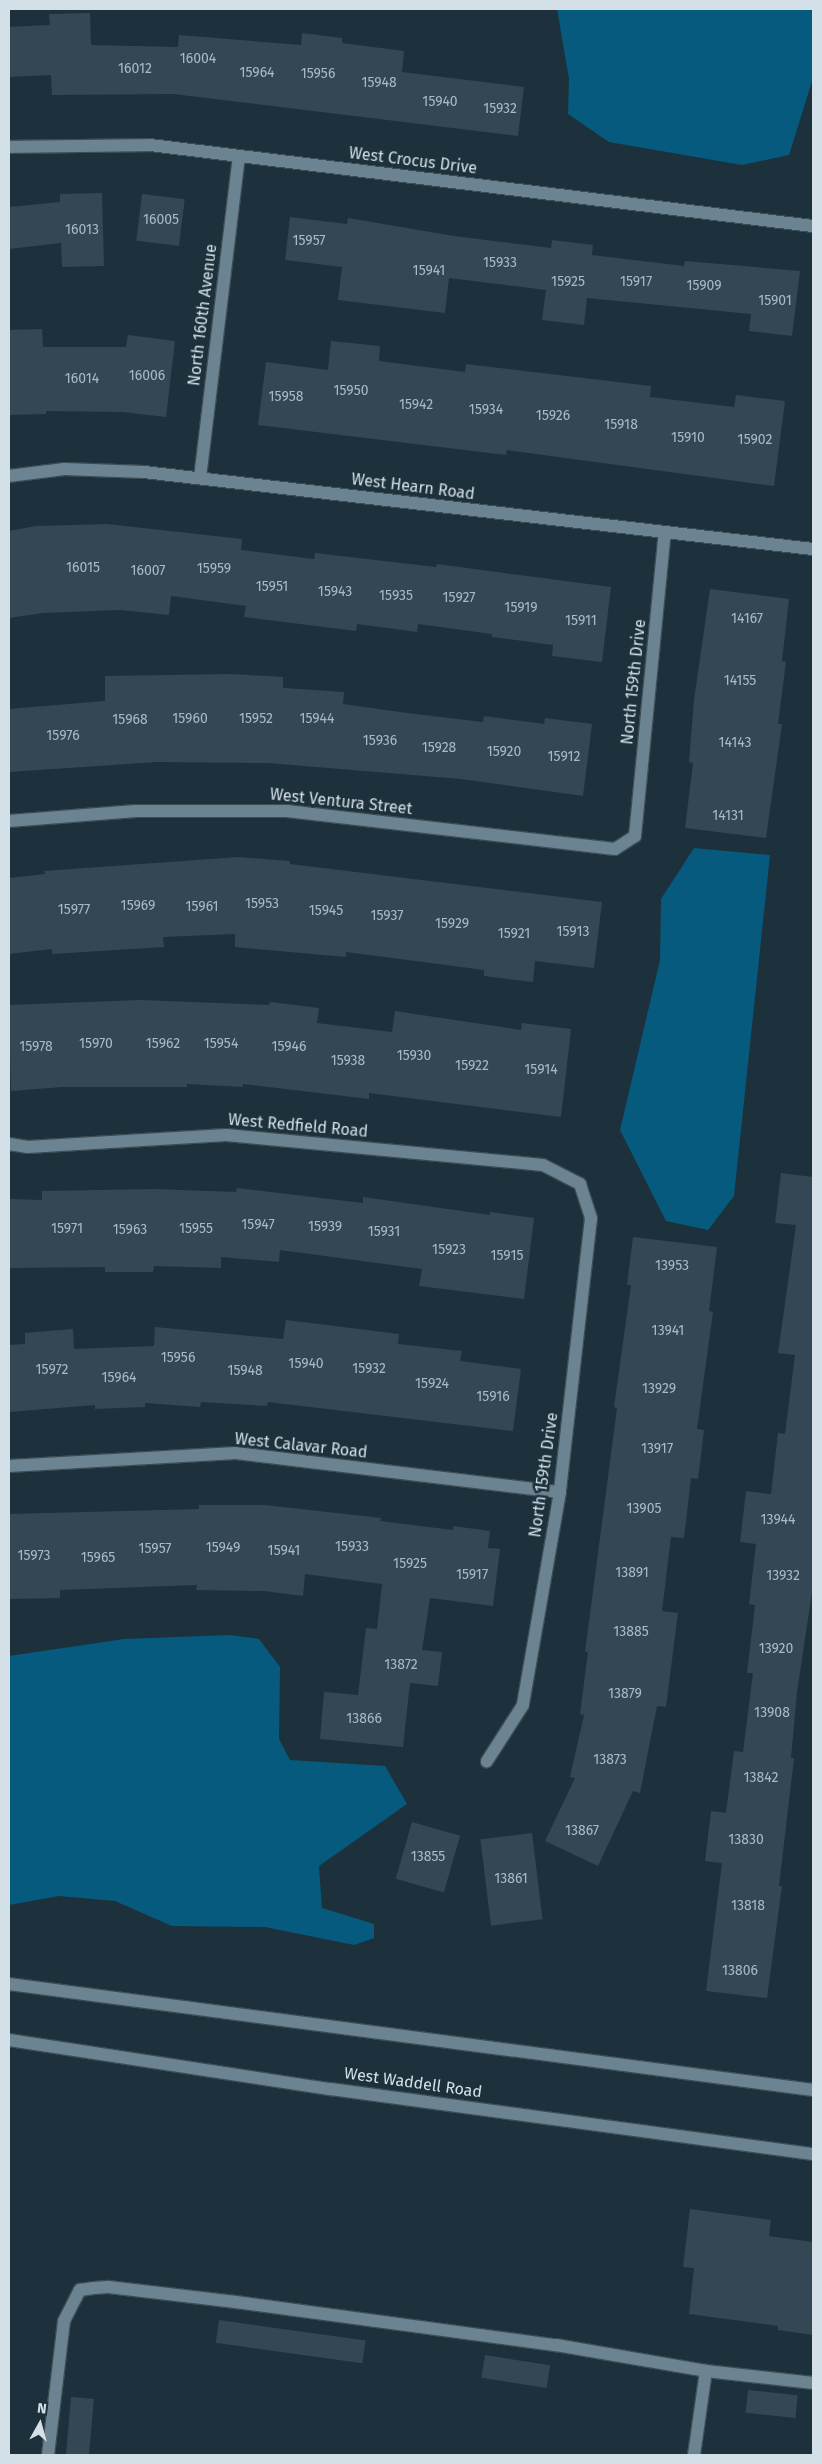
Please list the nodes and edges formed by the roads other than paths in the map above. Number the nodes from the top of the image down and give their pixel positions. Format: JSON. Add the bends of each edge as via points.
{"nodes":[{"id":1,"x":9,"y":147,"type":"edge"},
{"id":2,"x":239,"y":156,"type":"junction"},
{"id":3,"x":813,"y":226,"type":"edge"},
{"id":4,"x":9,"y":476,"type":"edge"},
{"id":5,"x":200,"y":478,"type":"junction"},
{"id":6,"x":665,"y":532,"type":"junction"},
{"id":7,"x":813,"y":549,"type":"edge"},
{"id":8,"x":9,"y":821,"type":"edge"},
{"id":9,"x":634,"y":836,"type":"joint"},
{"id":10,"x":9,"y":1144,"type":"edge"},
{"id":11,"x":580,"y":1184,"type":"joint"},
{"id":12,"x":9,"y":1466,"type":"edge"},
{"id":13,"x":560,"y":1492,"type":"junction"},
{"id":14,"x":487,"y":1761,"type":"dead end"},
{"id":15,"x":9,"y":1984,"type":"edge"},
{"id":16,"x":9,"y":2040,"type":"edge"},
{"id":17,"x":813,"y":2090,"type":"edge"},
{"id":18,"x":813,"y":2154,"type":"edge"},
{"id":19,"x":706,"y":2371,"type":"junction"},
{"id":20,"x":813,"y":2383,"type":"edge"},
{"id":21,"x":48,"y":2455,"type":"edge"},
{"id":22,"x":694,"y":2455,"type":"edge"}],
"edges":[{"from":1,"to":2,"type":"street","name":"West Crocus Drive","via":[[150,145]]},
{"from":2,"to":3,"type":"street","name":"West Crocus Drive"},
{"from":2,"to":5,"type":"street","name":"North 160th Avenue"},
{"from":4,"to":5,"type":"street","name":"West Hearn Road","via":[[65,468]]},
{"from":5,"to":6,"type":"street","name":"West Hearn Road"},
{"from":6,"to":7,"type":"street","name":"West Hearn Road"},
{"from":6,"to":9,"type":"street","name":"North 159th Drive"},
{"from":8,"to":9,"type":"street","name":"West Ventura Street","via":[[136,811],[287,811],[615,849]]},
{"from":10,"to":11,"type":"street","name":"West Redfield Road","via":[[28,1147],[226,1135],[543,1165]]},
{"from":11,"to":13,"type":"street","name":"North 159th Drive","via":[[591,1218]]},
{"from":12,"to":13,"type":"street","name":"West Calavar Road","via":[[236,1454]]},
{"from":13,"to":14,"type":"street","name":"North 159th Drive","via":[[524,1705]]},
{"from":15,"to":17,"type":"street"},
{"from":16,"to":18,"type":"street","name":"West Waddell Road","via":[[331,2089]]},
{"from":19,"to":20,"type":"street"},
{"from":19,"to":21,"type":"street","via":[[556,2345],[402,2324],[94,2288],[80,2290],[64,2320]]},
{"from":19,"to":22,"type":"street"}]}
